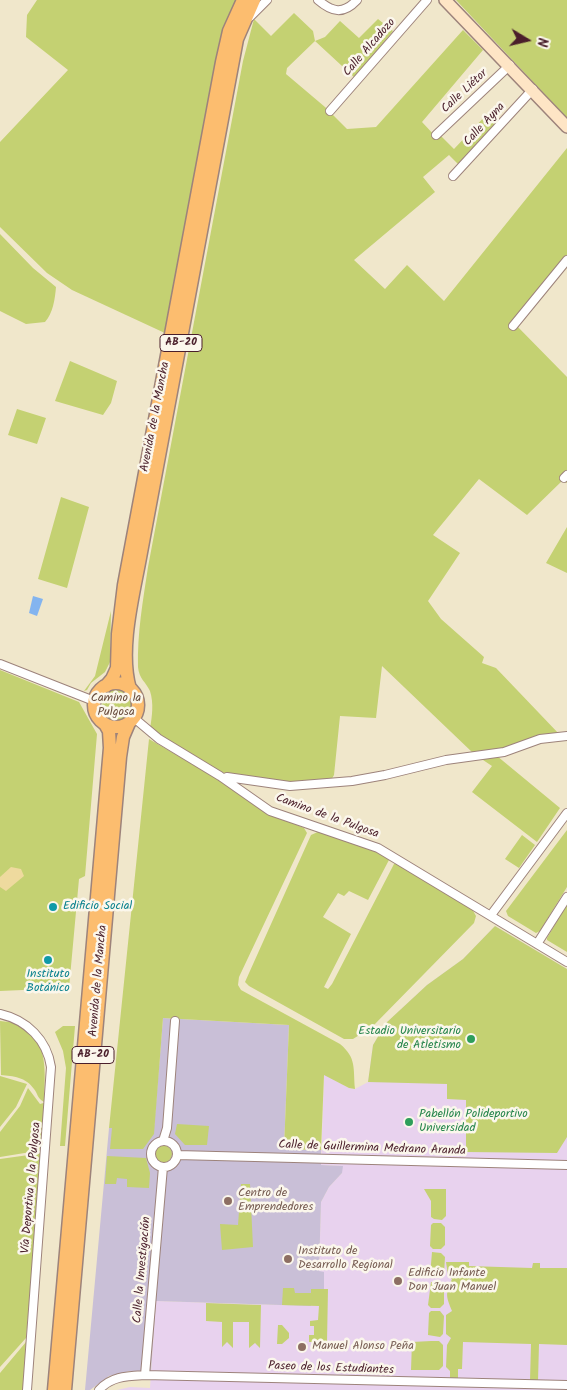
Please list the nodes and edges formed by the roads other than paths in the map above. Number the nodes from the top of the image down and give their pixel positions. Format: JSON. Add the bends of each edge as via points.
{"nodes":[{"id":1,"x":243,"y":0,"type":"edge"},
{"id":2,"x":254,"y":0,"type":"edge"},
{"id":3,"x":267,"y":0,"type":"edge"},
{"id":4,"x":318,"y":0,"type":"edge"},
{"id":5,"x":357,"y":0,"type":"edge"},
{"id":6,"x":428,"y":0,"type":"edge"},
{"id":7,"x":445,"y":0,"type":"edge"},
{"id":8,"x":250,"y":17,"type":"dead end"},
{"id":9,"x":510,"y":65,"type":"junction"},
{"id":10,"x":533,"y":89,"type":"junction"},
{"id":11,"x":330,"y":111,"type":"dead end"},
{"id":12,"x":567,"y":127,"type":"edge"},
{"id":13,"x":436,"y":135,"type":"dead end"},
{"id":14,"x":453,"y":176,"type":"dead end"},
{"id":15,"x":567,"y":260,"type":"edge"},
{"id":16,"x":513,"y":326,"type":"dead end"},
{"id":17,"x":0,"y":664,"type":"edge"},
{"id":18,"x":106,"y":686,"type":"junction"},
{"id":19,"x":130,"y":689,"type":"junction"},
{"id":20,"x":94,"y":701,"type":"junction"},
{"id":21,"x":132,"y":720,"type":"junction"},
{"id":22,"x":105,"y":724,"type":"junction"},
{"id":23,"x":567,"y":736,"type":"edge"},
{"id":24,"x":220,"y":776,"type":"junction"},
{"id":25,"x":567,"y":813,"type":"edge"},
{"id":26,"x":567,"y":897,"type":"edge"},
{"id":27,"x":491,"y":915,"type":"junction"},
{"id":28,"x":538,"y":944,"type":"junction"},
{"id":29,"x":567,"y":962,"type":"edge"},
{"id":30,"x":0,"y":1014,"type":"edge"},
{"id":31,"x":175,"y":1021,"type":"dead end"},
{"id":32,"x":164,"y":1141,"type":"junction"},
{"id":33,"x":177,"y":1155,"type":"junction"},
{"id":34,"x":567,"y":1165,"type":"edge"},
{"id":35,"x":163,"y":1167,"type":"junction"},
{"id":36,"x":145,"y":1375,"type":"junction"},
{"id":37,"x":567,"y":1385,"type":"edge"},
{"id":38,"x":388,"y":1386,"type":"edge"},
{"id":39,"x":27,"y":1390,"type":"edge"},
{"id":40,"x":54,"y":1390,"type":"edge"},
{"id":41,"x":65,"y":1390,"type":"edge"},
{"id":42,"x":99,"y":1390,"type":"edge"}],
"edges":[{"from":1,"to":18,"type":"main road","name":"Avenida de la Mancha","number":"AB-20","via":[[229,31],[222,62],[124,585],[118,662],[114,676]]},
{"from":2,"to":19,"type":"main road","name":"Avenida de la Mancha","number":"AB-20","via":[[237,39],[139,563],[126,666]]},
{"from":3,"to":8,"type":"street"},
{"from":4,"to":5,"type":"street","via":[[336,11],[350,7]]},
{"from":6,"to":11,"type":"street","name":"Calle Alcadozo"},
{"from":7,"to":9,"type":"main road"},
{"from":9,"to":10,"type":"main road"},
{"from":9,"to":13,"type":"street","name":"Calle Liétor"},
{"from":10,"to":12,"type":"main road"},
{"from":10,"to":14,"type":"street","name":"Calle Ayna"},
{"from":15,"to":16,"type":"street"},
{"from":17,"to":20,"type":"street"},
{"from":18,"to":19,"type":"main road","via":[[119,684]]},
{"from":18,"to":20,"type":"main road"},
{"from":19,"to":21,"type":"main road","number":"AB-20","via":[[138,706]]},
{"from":20,"to":22,"type":"main road","number":"AB-20","via":[[96,715]]},
{"from":21,"to":22,"type":"main road","via":[[118,727]]},
{"from":21,"to":24,"type":"street","name":"Camino de la Pulgosa"},
{"from":21,"to":41,"type":"main road","name":"Avenida de la Mancha","number":"AB-20","via":[[123,737],[120,757]]},
{"from":22,"to":40,"type":"main road","name":"Avenida de la Mancha","number":"AB-20","via":[[110,748]]},
{"from":23,"to":24,"type":"street","via":[[540,740],[504,752],[446,760],[352,780],[290,786]]},
{"from":24,"to":27,"type":"street","name":"Camino de la Pulgosa","via":[[270,810],[378,848]]},
{"from":25,"to":27,"type":"street"},
{"from":26,"to":28,"type":"street"},
{"from":27,"to":28,"type":"street","name":"Camino de la Pulgosa"},
{"from":28,"to":29,"type":"street","name":"Camino de la Pulgosa"},
{"from":30,"to":39,"type":"street","name":"Vía Deportiva a la Pulgosa","via":[[18,1020],[35,1033],[46,1048],[51,1067]]},
{"from":31,"to":32,"type":"street"},
{"from":32,"to":33,"type":"street","via":[[173,1145]]},
{"from":32,"to":35,"type":"street","via":[[153,1146],[150,1154],[153,1162]]},
{"from":33,"to":34,"type":"street","name":"Calle de Guillermina Medrano Aranda"},
{"from":33,"to":35,"type":"street","via":[[171,1165]]},
{"from":35,"to":36,"type":"street","name":"Calle la Investigación"},
{"from":36,"to":38,"type":"street","name":"Paseo de los Estudiantes"},
{"from":36,"to":42,"type":"street","name":"Paseo de los Estudiantes","via":[[122,1376]]},
{"from":37,"to":38,"type":"street","name":"Paseo de los Estudiantes"}]}
